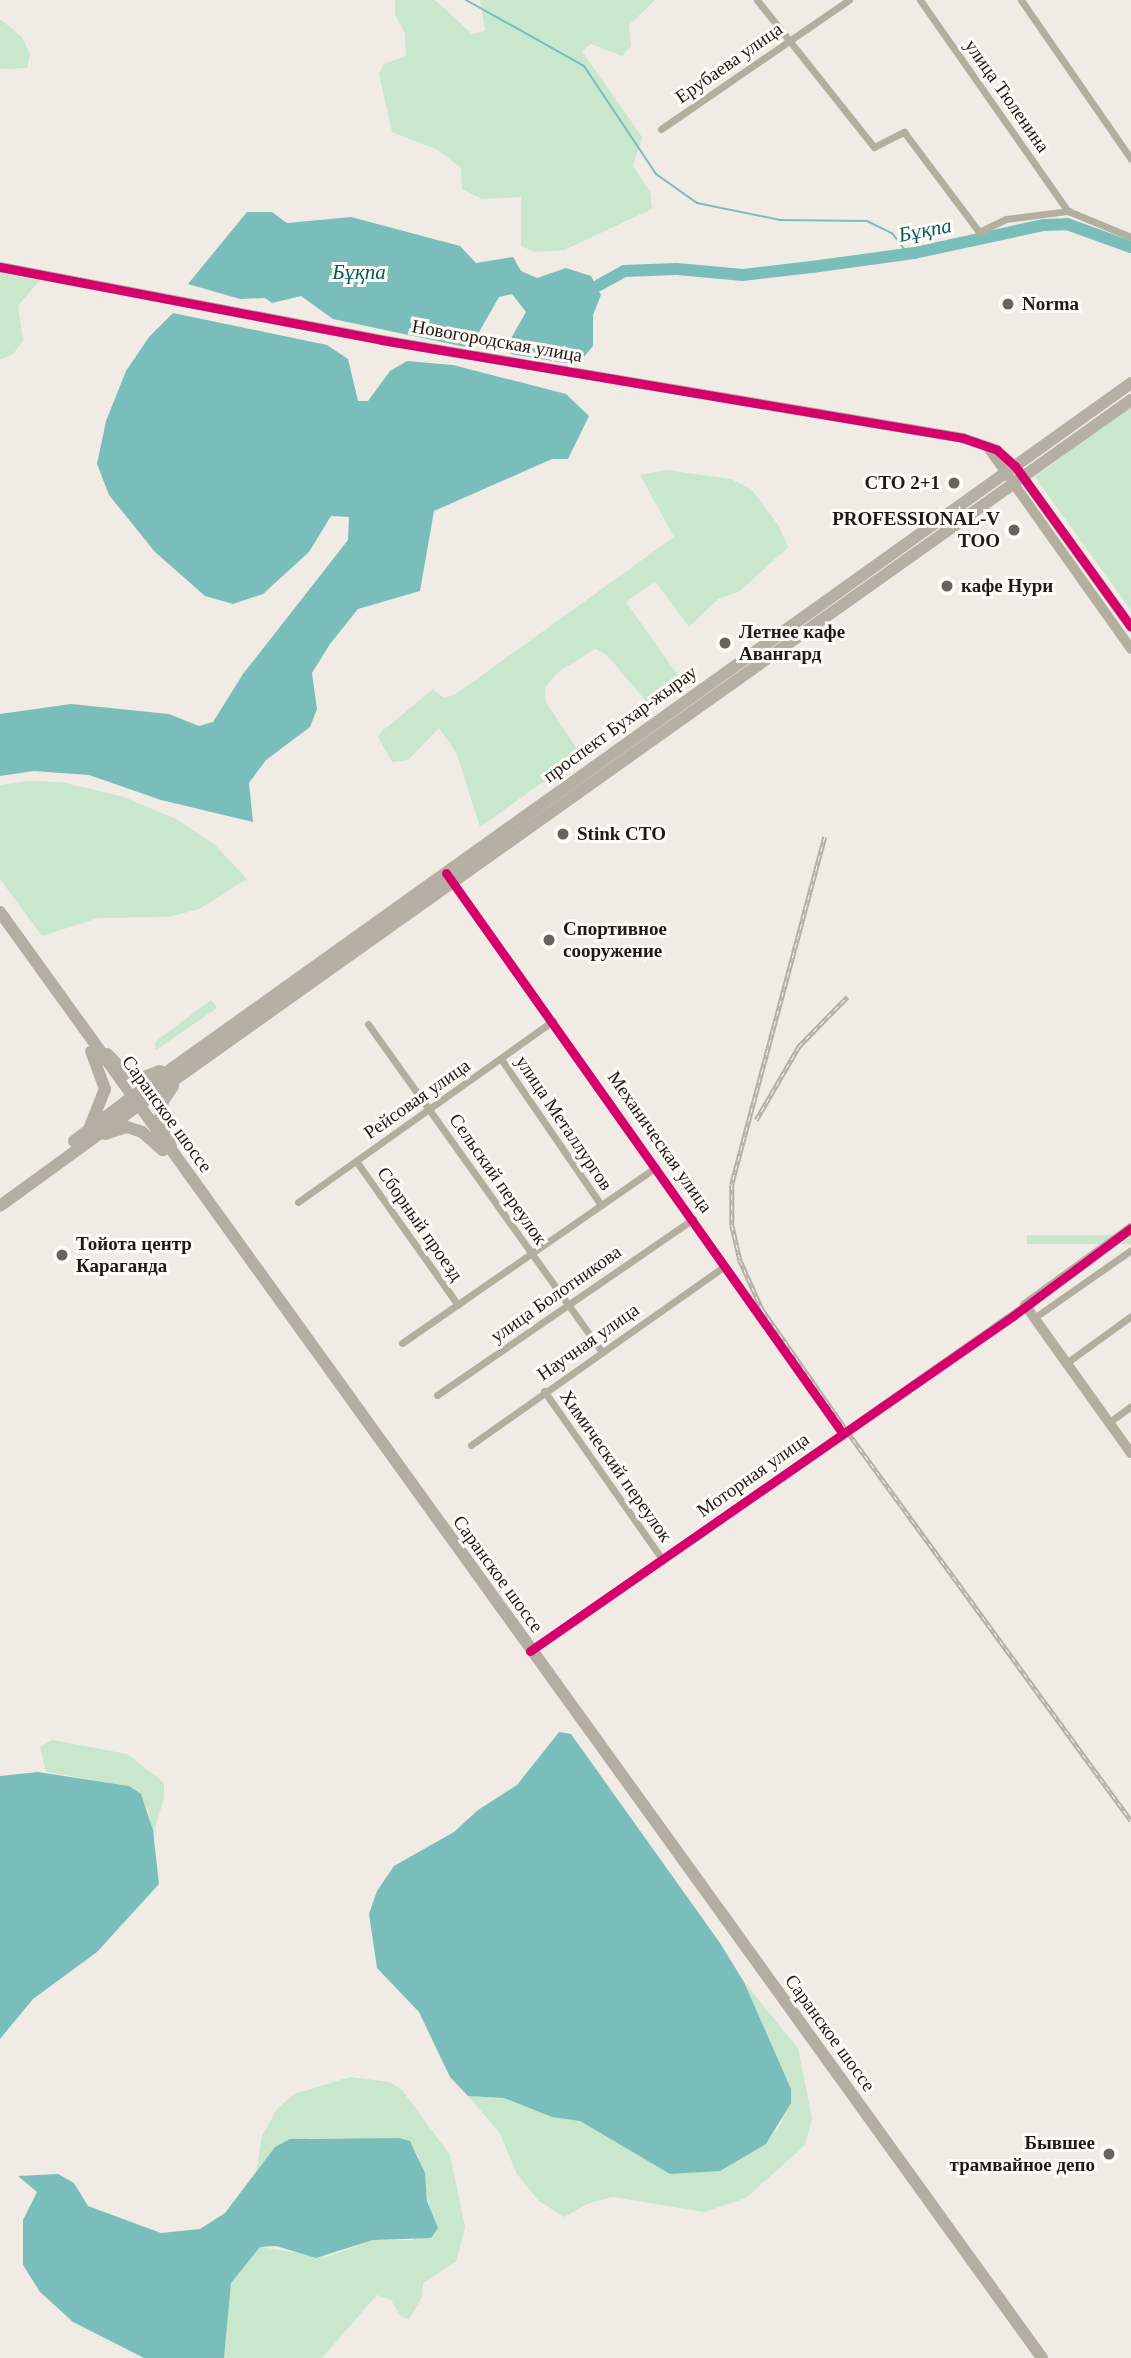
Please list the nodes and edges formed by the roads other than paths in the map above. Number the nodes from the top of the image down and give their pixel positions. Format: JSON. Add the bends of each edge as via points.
{"nodes":[{"id":1,"x":757,"y":0,"type":"edge"},
{"id":2,"x":849,"y":0,"type":"edge"},
{"id":3,"x":920,"y":0,"type":"edge"},
{"id":4,"x":1021,"y":0,"type":"edge"},
{"id":5,"x":790,"y":40,"type":"junction"},
{"id":6,"x":662,"y":129,"type":"dead end"},
{"id":7,"x":1131,"y":159,"type":"edge"},
{"id":8,"x":1068,"y":211,"type":"junction"},
{"id":9,"x":1131,"y":237,"type":"edge"},
{"id":10,"x":0,"y":267,"type":"edge"},
{"id":11,"x":1131,"y":383,"type":"edge"},
{"id":12,"x":1131,"y":400,"type":"edge"},
{"id":13,"x":1015,"y":475,"type":"junction"},
{"id":14,"x":1131,"y":627,"type":"edge"},
{"id":15,"x":1131,"y":649,"type":"edge"},
{"id":16,"x":449,"y":877,"type":"junction"},
{"id":17,"x":0,"y":912,"type":"edge"},
{"id":18,"x":553,"y":1021,"type":"junction"},
{"id":19,"x":368,"y":1024,"type":"dead end"},
{"id":20,"x":83,"y":1032,"type":"junction"},
{"id":21,"x":501,"y":1059,"type":"junction"},
{"id":22,"x":178,"y":1071,"type":"junction"},
{"id":23,"x":135,"y":1101,"type":"junction"},
{"id":24,"x":430,"y":1109,"type":"junction"},
{"id":25,"x":91,"y":1134,"type":"junction"},
{"id":26,"x":356,"y":1161,"type":"junction"},
{"id":27,"x":177,"y":1163,"type":"junction"},
{"id":28,"x":656,"y":1167,"type":"junction"},
{"id":29,"x":0,"y":1195,"type":"edge"},
{"id":30,"x":298,"y":1202,"type":"dead end"},
{"id":31,"x":601,"y":1205,"type":"junction"},
{"id":32,"x":0,"y":1206,"type":"edge"},
{"id":33,"x":693,"y":1219,"type":"junction"},
{"id":34,"x":1131,"y":1228,"type":"edge"},
{"id":35,"x":1131,"y":1250,"type":"edge"},
{"id":36,"x":531,"y":1252,"type":"junction"},
{"id":37,"x":725,"y":1266,"type":"junction"},
{"id":38,"x":569,"y":1304,"type":"junction"},
{"id":39,"x":458,"y":1305,"type":"junction"},
{"id":40,"x":1025,"y":1305,"type":"junction"},
{"id":41,"x":1131,"y":1316,"type":"edge"},
{"id":42,"x":1034,"y":1318,"type":"junction"},
{"id":43,"x":402,"y":1343,"type":"dead end"},
{"id":44,"x":602,"y":1352,"type":"junction"},
{"id":45,"x":1065,"y":1364,"type":"junction"},
{"id":46,"x":544,"y":1391,"type":"junction"},
{"id":47,"x":437,"y":1395,"type":"dead end"},
{"id":48,"x":1131,"y":1406,"type":"edge"},
{"id":49,"x":1108,"y":1423,"type":"junction"},
{"id":50,"x":843,"y":1434,"type":"junction"},
{"id":51,"x":471,"y":1445,"type":"dead end"},
{"id":52,"x":1131,"y":1452,"type":"edge"},
{"id":53,"x":662,"y":1559,"type":"junction"},
{"id":54,"x":530,"y":1651,"type":"junction"},
{"id":55,"x":1042,"y":2358,"type":"edge"}],
"edges":[{"from":1,"to":5,"type":"street"},
{"from":2,"to":5,"type":"street","name":"Ерубаева улица"},
{"from":3,"to":8,"type":"street","name":"улица Тюленина"},
{"from":4,"to":7,"type":"street"},
{"from":5,"to":6,"type":"street","name":"Ерубаева улица"},
{"from":5,"to":8,"type":"street","via":[[874,147],[904,132],[979,232],[1006,219]]},
{"from":8,"to":9,"type":"street"},
{"from":10,"to":13,"type":"street","name":"Новогородская улица","via":[[382,340],[963,438],[997,450]]},
{"from":11,"to":13,"type":"main road","name":"проспект Бухар-жырау"},
{"from":12,"to":13,"type":"main road","name":"проспект Бухар-жырау"},
{"from":13,"to":14,"type":"street"},
{"from":13,"to":15,"type":"street"},
{"from":13,"to":16,"type":"main road","name":"проспект Бухар-жырау"},
{"from":16,"to":18,"type":"street","name":"Механическая улица"},
{"from":16,"to":22,"type":"main road","name":"проспект Бухар-жырау"},
{"from":17,"to":20,"type":"highway","name":"Саранское шоссе"},
{"from":18,"to":21,"type":"street","name":"Рейсовая улица"},
{"from":18,"to":28,"type":"street","name":"Механическая улица"},
{"from":19,"to":24,"type":"street","name":"Сельский переулок"},
{"from":20,"to":22,"type":"main road","via":[[127,1074],[144,1077]]},
{"from":20,"to":23,"type":"highway","name":"Саранское шоссе"},
{"from":20,"to":25,"type":"highway","via":[[105,1089]]},
{"from":21,"to":24,"type":"street","name":"Рейсовая улица"},
{"from":21,"to":31,"type":"street","name":"улица Металлургов"},
{"from":22,"to":23,"type":"main road","name":"проспект Бухар-жырау"},
{"from":22,"to":27,"type":"main road","via":[[160,1118]]},
{"from":23,"to":25,"type":"highway"},
{"from":23,"to":27,"type":"highway","name":"Саранское шоссе"},
{"from":24,"to":26,"type":"street","name":"Рейсовая улица"},
{"from":24,"to":36,"type":"street","name":"Сельский переулок"},
{"from":25,"to":27,"type":"highway","via":[[127,1127],[142,1132]]},
{"from":25,"to":29,"type":"highway"},
{"from":25,"to":32,"type":"highway"},
{"from":26,"to":30,"type":"street","name":"Рейсовая улица"},
{"from":26,"to":39,"type":"street","name":"Сборный проезд"},
{"from":27,"to":54,"type":"highway","name":"Саранское шоссе"},
{"from":28,"to":31,"type":"street"},
{"from":28,"to":33,"type":"street","name":"Механическая улица"},
{"from":31,"to":36,"type":"street"},
{"from":33,"to":37,"type":"street","name":"Механическая улица"},
{"from":33,"to":38,"type":"street","name":"улица Болотникова"},
{"from":34,"to":40,"type":"street","name":"Моторная улица"},
{"from":35,"to":42,"type":"street"},
{"from":36,"to":38,"type":"street","name":"Сельский переулок"},
{"from":36,"to":39,"type":"street"},
{"from":37,"to":44,"type":"street","name":"Научная улица"},
{"from":37,"to":50,"type":"street","name":"Механическая улица"},
{"from":38,"to":44,"type":"street","name":"Сельский переулок"},
{"from":38,"to":47,"type":"street","name":"улица Болотникова"},
{"from":39,"to":43,"type":"street"},
{"from":40,"to":42,"type":"street"},
{"from":40,"to":50,"type":"street","name":"Моторная улица"},
{"from":41,"to":45,"type":"street"},
{"from":42,"to":45,"type":"street"},
{"from":44,"to":46,"type":"street","name":"Научная улица"},
{"from":45,"to":49,"type":"street"},
{"from":46,"to":51,"type":"street","name":"Научная улица"},
{"from":46,"to":53,"type":"street","name":"Химический переулок"},
{"from":48,"to":49,"type":"street"},
{"from":49,"to":52,"type":"street"},
{"from":50,"to":53,"type":"street","name":"Моторная улица"},
{"from":53,"to":54,"type":"street","name":"Моторная улица"},
{"from":54,"to":55,"type":"highway","name":"Саранское шоссе"}]}
